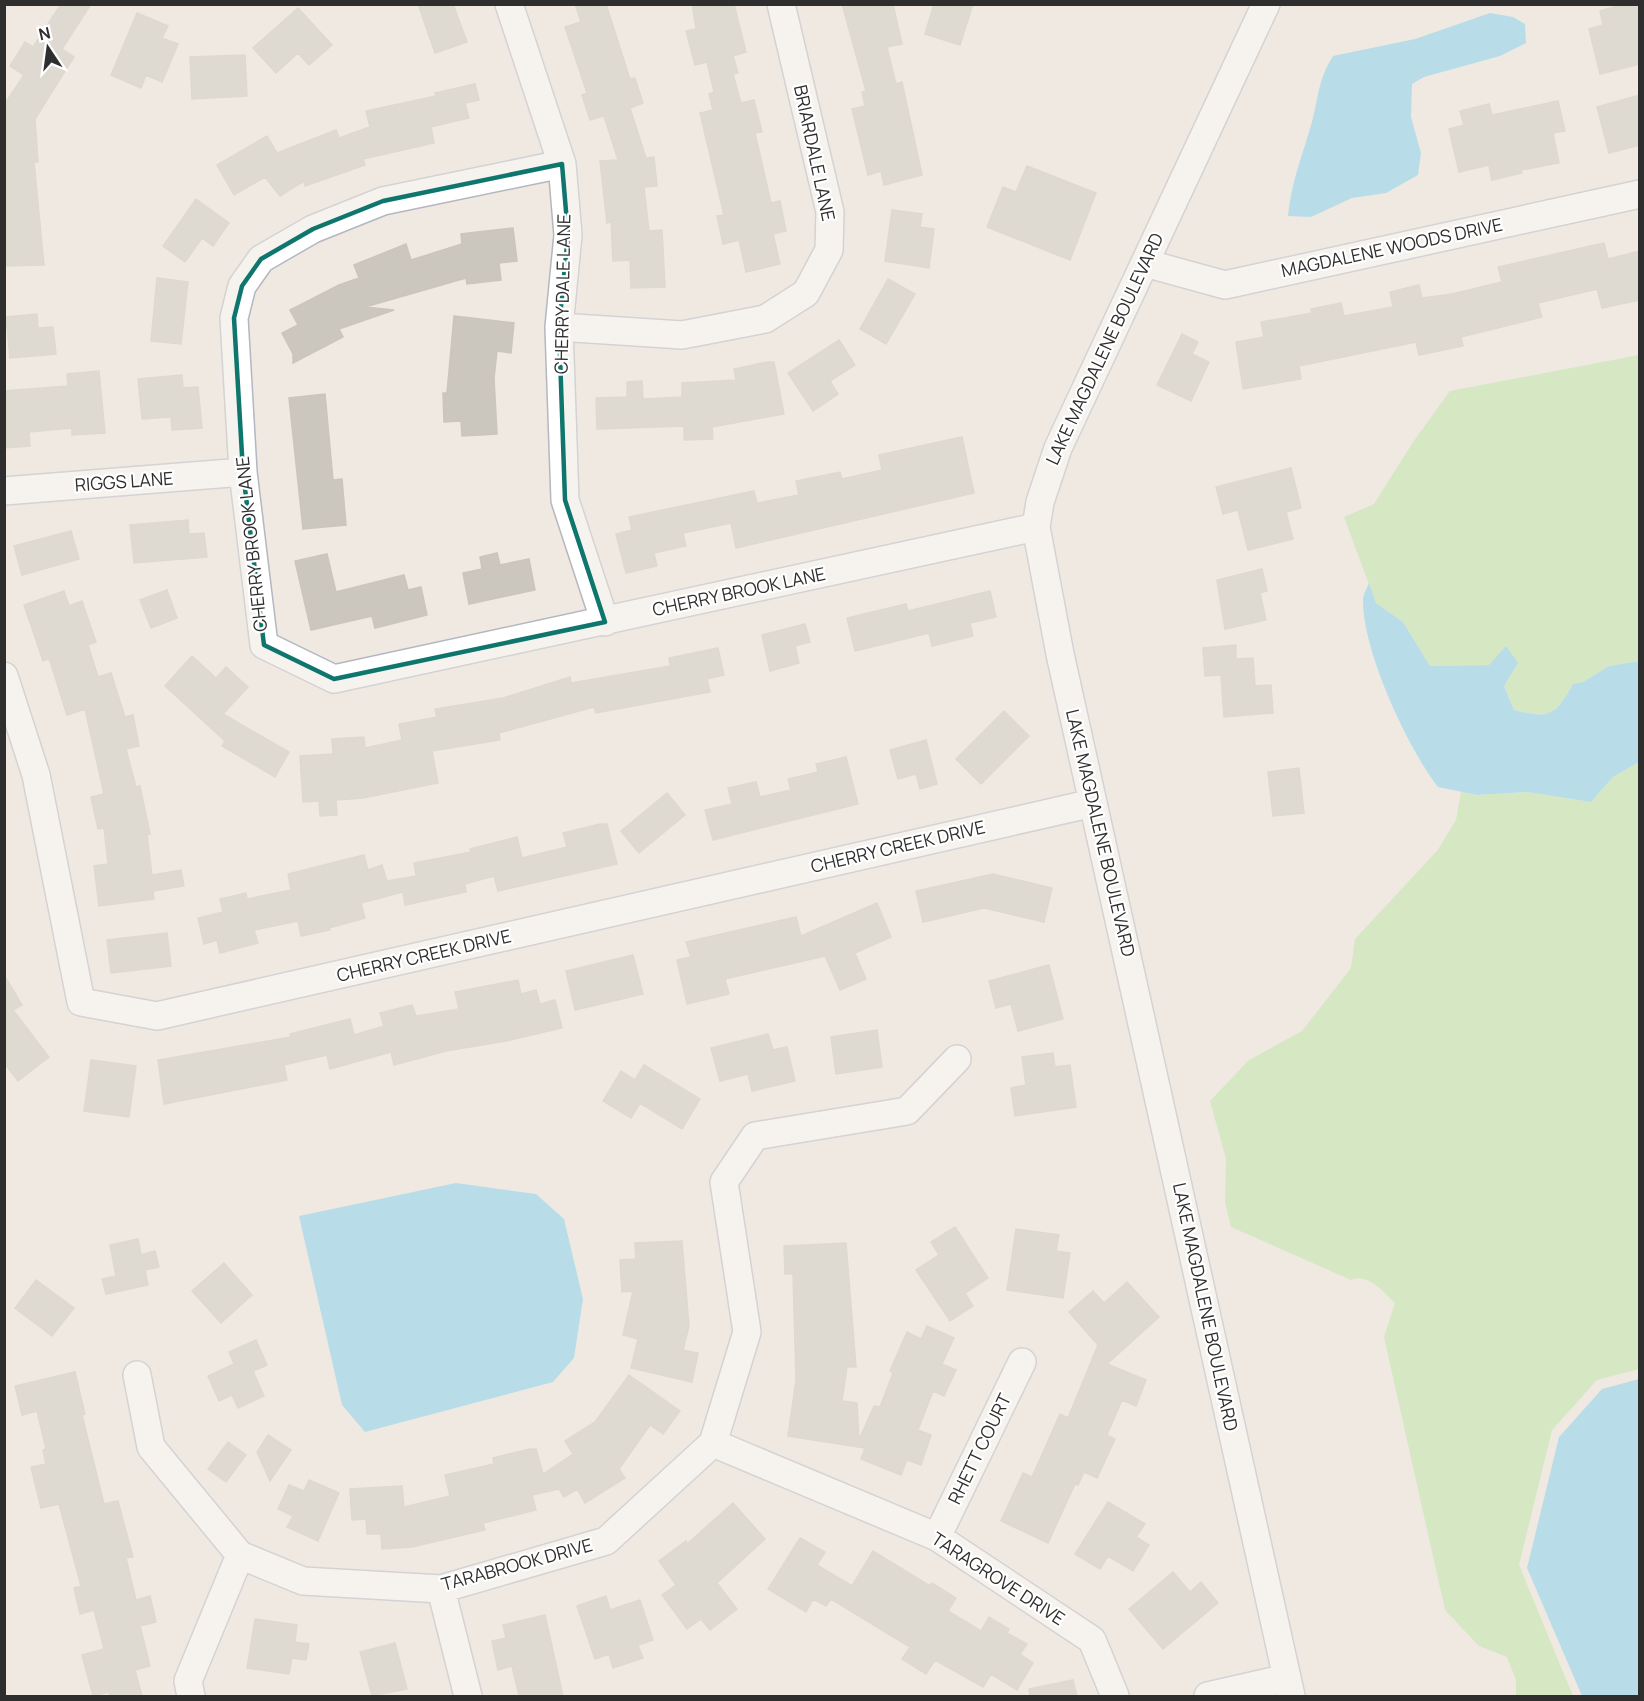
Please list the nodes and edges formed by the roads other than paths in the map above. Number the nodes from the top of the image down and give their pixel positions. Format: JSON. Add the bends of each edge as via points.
{"nodes":[{"id":1,"x":509,"y":4,"type":"edge"},
{"id":2,"x":781,"y":4,"type":"edge"},
{"id":3,"x":1266,"y":4,"type":"edge"},
{"id":4,"x":562,"y":164,"type":"junction"},
{"id":5,"x":1640,"y":194,"type":"edge"},
{"id":6,"x":1145,"y":263,"type":"junction"},
{"id":7,"x":559,"y":327,"type":"junction"},
{"id":8,"x":243,"y":472,"type":"junction"},
{"id":9,"x":4,"y":491,"type":"edge"},
{"id":10,"x":1036,"y":527,"type":"junction"},
{"id":11,"x":605,"y":622,"type":"junction"},
{"id":12,"x":4,"y":676,"type":"edge"},
{"id":13,"x":1093,"y":803,"type":"junction"},
{"id":14,"x":957,"y":1059,"type":"dead end"},
{"id":15,"x":1022,"y":1362,"type":"dead end"},
{"id":16,"x":137,"y":1375,"type":"dead end"},
{"id":17,"x":713,"y":1443,"type":"junction"},
{"id":18,"x":937,"y":1537,"type":"junction"},
{"id":19,"x":240,"y":1555,"type":"junction"},
{"id":20,"x":441,"y":1589,"type":"junction"},
{"id":21,"x":1289,"y":1687,"type":"edge"},
{"id":22,"x":191,"y":1696,"type":"edge"},
{"id":23,"x":468,"y":1696,"type":"edge"},
{"id":24,"x":1115,"y":1696,"type":"edge"},
{"id":25,"x":1208,"y":1696,"type":"edge"}],
"edges":[{"from":1,"to":4,"type":"street","name":"CHERRY DALE LANE"},
{"from":2,"to":7,"type":"street","name":"BRIARDALE LANE","via":[[830,212],[829,250],[806,293],[765,319],[682,335]]},
{"from":3,"to":6,"type":"street","name":"LAKE MAGDALENE BOULEVARD"},
{"from":4,"to":7,"type":"street","name":"CHERRY DALE LANE","via":[[568,235]]},
{"from":4,"to":8,"type":"street","name":"CHERRY BROOK LANE","via":[[383,201],[313,229],[261,260],[242,286],[234,318]]},
{"from":5,"to":6,"type":"street","name":"MAGDALENE WOODS DRIVE","via":[[1225,285]]},
{"from":6,"to":10,"type":"street","name":"LAKE MAGDALENE BOULEVARD","via":[[1058,448]]},
{"from":7,"to":11,"type":"street","name":"CHERRY DALE LANE","via":[[565,500]]},
{"from":8,"to":9,"type":"street","name":"RIGGS LANE"},
{"from":8,"to":11,"type":"street","name":"CHERRY BROOK LANE","via":[[264,645],[334,679]]},
{"from":10,"to":11,"type":"street","name":"CHERRY BROOK LANE"},
{"from":10,"to":13,"type":"street","name":"LAKE MAGDALENE BOULEVARD"},
{"from":12,"to":13,"type":"street","name":"CHERRY CREEK DRIVE","via":[[36,776],[81,1002],[157,1016]]},
{"from":13,"to":21,"type":"street","name":"LAKE MAGDALENE BOULEVARD"},
{"from":14,"to":17,"type":"street","via":[[907,1111],[755,1136],[724,1182],[747,1332]]},
{"from":15,"to":18,"type":"street","name":"RHETT COURT"},
{"from":16,"to":19,"type":"street","name":"TARABROOK DRIVE","via":[[152,1447]]},
{"from":17,"to":18,"type":"street","name":"TARAGROVE DRIVE"},
{"from":17,"to":20,"type":"street","name":"TARABROOK DRIVE","via":[[606,1541]]},
{"from":18,"to":24,"type":"street","name":"TARAGROVE DRIVE","via":[[1092,1640]]},
{"from":19,"to":20,"type":"street","name":"TARABROOK DRIVE","via":[[303,1581]]},
{"from":19,"to":22,"type":"street","via":[[188,1681]]},
{"from":20,"to":23,"type":"street"},
{"from":21,"to":25,"type":"street"}]}
